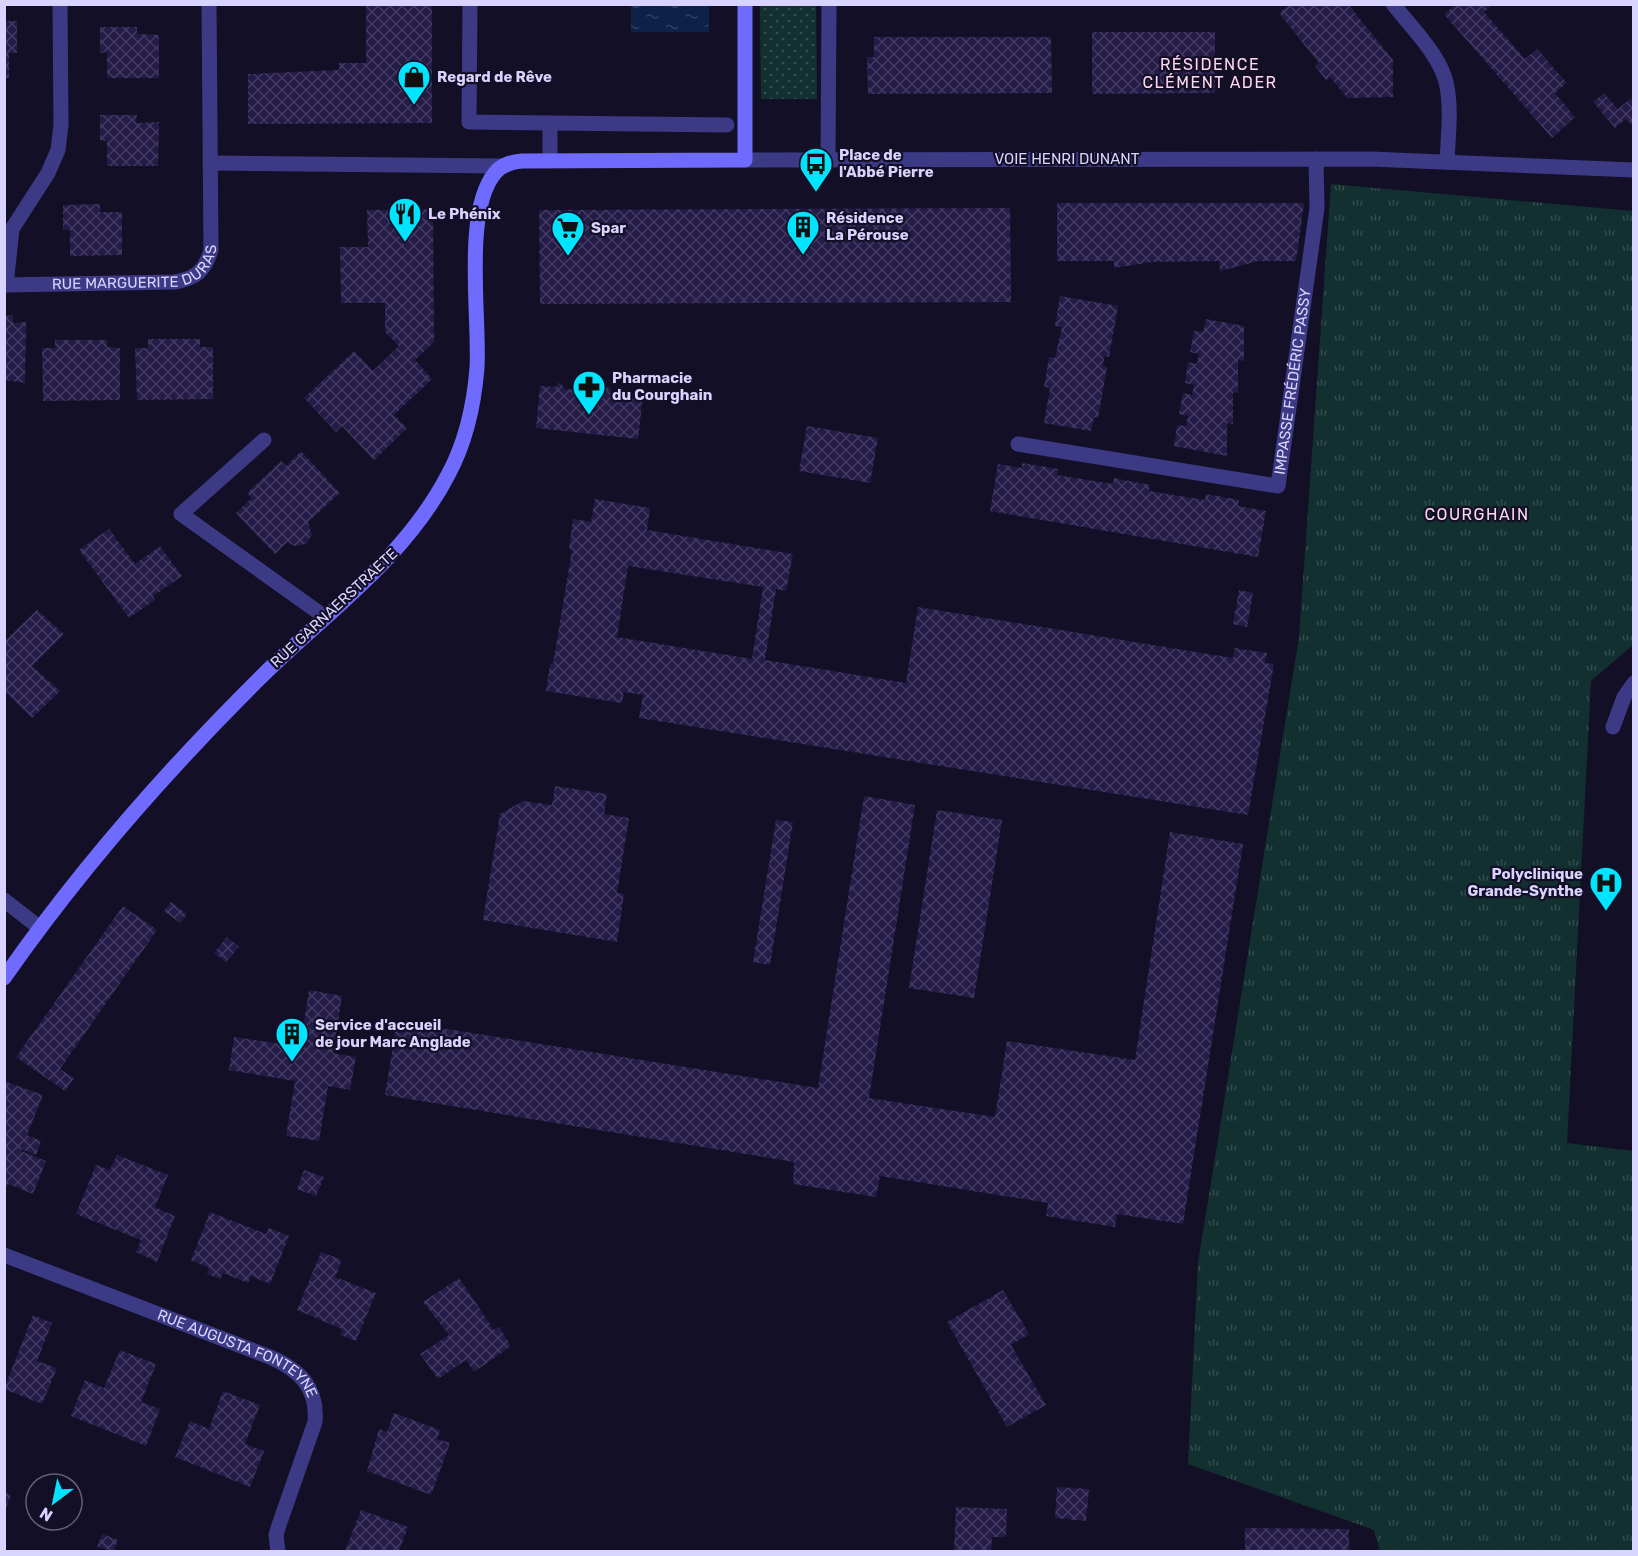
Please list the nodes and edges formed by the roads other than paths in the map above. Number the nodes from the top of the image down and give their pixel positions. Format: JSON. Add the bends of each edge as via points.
{"nodes":[{"id":1,"x":60,"y":4,"type":"edge"},
{"id":2,"x":209,"y":4,"type":"edge"},
{"id":3,"x":470,"y":4,"type":"edge"},
{"id":4,"x":745,"y":4,"type":"edge"},
{"id":5,"x":829,"y":4,"type":"edge"},
{"id":6,"x":1393,"y":4,"type":"edge"},
{"id":7,"x":550,"y":123,"type":"junction"},
{"id":8,"x":727,"y":125,"type":"dead end"},
{"id":9,"x":1316,"y":159,"type":"junction"},
{"id":10,"x":550,"y":160,"type":"junction"},
{"id":11,"x":745,"y":160,"type":"junction"},
{"id":12,"x":828,"y":161,"type":"junction"},
{"id":13,"x":1447,"y":162,"type":"junction"},
{"id":14,"x":210,"y":163,"type":"junction"},
{"id":15,"x":502,"y":166,"type":"junction"},
{"id":16,"x":1634,"y":170,"type":"edge"},
{"id":17,"x":5,"y":285,"type":"edge"},
{"id":18,"x":264,"y":440,"type":"dead end"},
{"id":19,"x":1018,"y":444,"type":"dead end"},
{"id":20,"x":325,"y":618,"type":"junction"},
{"id":21,"x":1634,"y":683,"type":"edge"},
{"id":22,"x":1613,"y":727,"type":"dead end"},
{"id":23,"x":4,"y":900,"type":"edge"},
{"id":24,"x":40,"y":928,"type":"junction"},
{"id":25,"x":4,"y":978,"type":"edge"},
{"id":26,"x":4,"y":1255,"type":"edge"},
{"id":27,"x":278,"y":1551,"type":"edge"}],
"edges":[{"from":1,"to":17,"type":"street","via":[[60,140],[48,173],[12,229]]},
{"from":2,"to":14,"type":"street","name":"RUE MARGUERITE DURAS"},
{"from":3,"to":7,"type":"street","via":[[469,122]]},
{"from":4,"to":11,"type":"street"},
{"from":5,"to":12,"type":"street"},
{"from":6,"to":13,"type":"street","via":[[1443,75],[1448,103]]},
{"from":7,"to":8,"type":"street"},
{"from":7,"to":10,"type":"street"},
{"from":9,"to":12,"type":"street","name":"VOIE HENRI DUNANT"},
{"from":9,"to":13,"type":"street","name":"VOIE HENRI DUNANT"},
{"from":9,"to":19,"type":"street","name":"IMPASSE FRÉDÉRIC PASSY","via":[[1317,208],[1278,486]]},
{"from":10,"to":11,"type":"street","name":"VOIE HENRI DUNANT"},
{"from":10,"to":15,"type":"street","name":"VOIE HENRI DUNANT","via":[[516,161]]},
{"from":11,"to":12,"type":"street","name":"VOIE HENRI DUNANT"},
{"from":13,"to":16,"type":"street","name":"VOIE HENRI DUNANT"},
{"from":14,"to":15,"type":"street"},
{"from":14,"to":17,"type":"street","name":"RUE MARGUERITE DURAS","via":[[211,250],[196,276],[168,283]]},
{"from":15,"to":20,"type":"street","name":"RUE GARNAERSTRAETE","via":[[489,181],[479,212],[477,366],[471,413],[458,454],[414,531]]},
{"from":18,"to":20,"type":"street","via":[[182,514]]},
{"from":20,"to":24,"type":"street","name":"RUE GARNAERSTRAETE","via":[[262,676],[167,776]]},
{"from":21,"to":22,"type":"street"},
{"from":23,"to":24,"type":"street"},
{"from":24,"to":25,"type":"street","name":"RUE GARNAERSTRAETE"},
{"from":26,"to":27,"type":"street","name":"RUE AUGUSTA FONTEYNE","via":[[270,1358],[307,1382],[316,1407],[315,1422],[276,1535]]}]}
